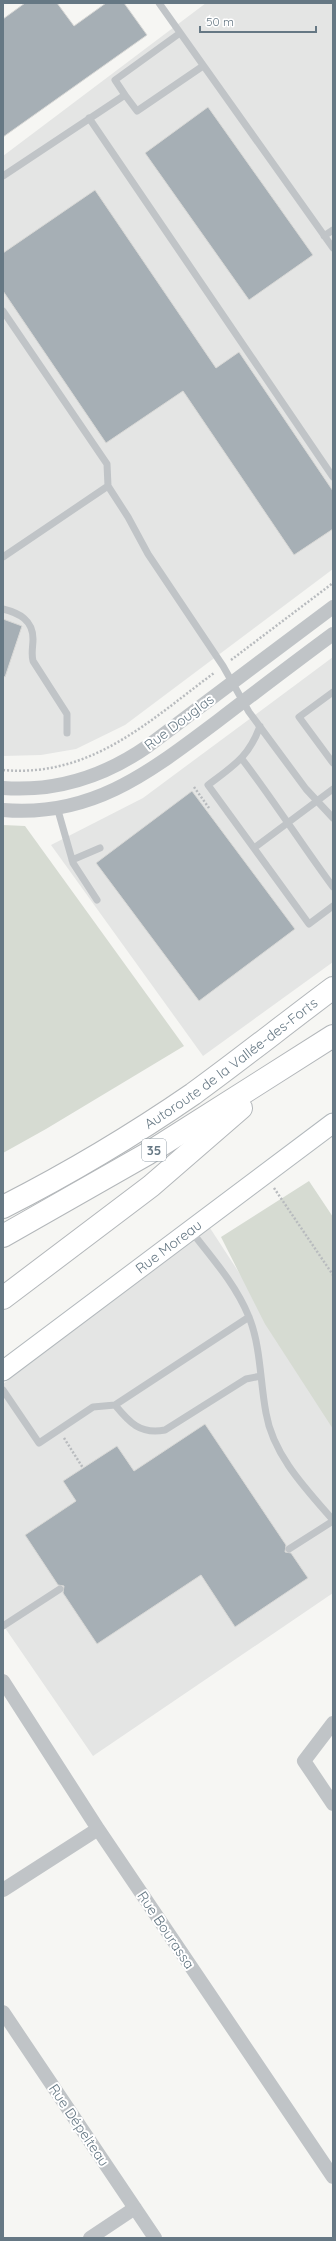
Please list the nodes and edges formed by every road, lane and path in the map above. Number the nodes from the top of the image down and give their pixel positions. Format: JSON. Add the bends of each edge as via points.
{"nodes":[{"id":1,"x":159,"y":3,"type":"edge"},
{"id":2,"x":180,"y":33,"type":"junction"},
{"id":3,"x":203,"y":66,"type":"junction"},
{"id":4,"x":126,"y":95,"type":"junction"},
{"id":5,"x":89,"y":118,"type":"junction"},
{"id":6,"x":3,"y":176,"type":"edge"},
{"id":7,"x":333,"y":230,"type":"edge"},
{"id":8,"x":324,"y":236,"type":"junction"},
{"id":9,"x":333,"y":248,"type":"edge"},
{"id":10,"x":3,"y":311,"type":"edge"},
{"id":11,"x":333,"y":478,"type":"edge"},
{"id":12,"x":108,"y":486,"type":"junction"},
{"id":13,"x":3,"y":557,"type":"edge"},
{"id":14,"x":333,"y":583,"type":"edge"},
{"id":15,"x":333,"y":607,"type":"edge"},
{"id":16,"x":3,"y":609,"type":"edge"},
{"id":17,"x":333,"y":634,"type":"edge"},
{"id":18,"x":234,"y":658,"type":"dead end"},
{"id":19,"x":206,"y":679,"type":"dead end"},
{"id":20,"x":232,"y":682,"type":"junction"},
{"id":21,"x":333,"y":692,"type":"edge"},
{"id":22,"x":244,"y":701,"type":"junction"},
{"id":23,"x":260,"y":726,"type":"junction"},
{"id":24,"x":67,"y":733,"type":"dead end"},
{"id":25,"x":242,"y":759,"type":"junction"},
{"id":26,"x":333,"y":763,"type":"edge"},
{"id":27,"x":3,"y":770,"type":"edge"},
{"id":28,"x":3,"y":788,"type":"edge"},
{"id":29,"x":333,"y":789,"type":"edge"},
{"id":30,"x":317,"y":801,"type":"junction"},
{"id":31,"x":57,"y":807,"type":"junction"},
{"id":32,"x":3,"y":810,"type":"edge"},
{"id":33,"x":333,"y":818,"type":"edge"},
{"id":34,"x":288,"y":823,"type":"junction"},
{"id":35,"x":100,"y":848,"type":"dead end"},
{"id":36,"x":254,"y":848,"type":"junction"},
{"id":37,"x":72,"y":860,"type":"junction"},
{"id":38,"x":333,"y":887,"type":"edge"},
{"id":39,"x":97,"y":900,"type":"dead end"},
{"id":40,"x":333,"y":906,"type":"edge"},
{"id":41,"x":333,"y":988,"type":"edge"},
{"id":42,"x":333,"y":1036,"type":"edge"},
{"id":43,"x":302,"y":1056,"type":"junction"},
{"id":44,"x":333,"y":1123,"type":"edge"},
{"id":45,"x":274,"y":1187,"type":"dead end"},
{"id":46,"x":3,"y":1207,"type":"edge"},
{"id":47,"x":190,"y":1230,"type":"junction"},
{"id":48,"x":3,"y":1236,"type":"edge"},
{"id":49,"x":333,"y":1275,"type":"edge"},
{"id":50,"x":3,"y":1298,"type":"edge"},
{"id":51,"x":249,"y":1317,"type":"junction"},
{"id":52,"x":3,"y":1370,"type":"edge"},
{"id":53,"x":261,"y":1376,"type":"junction"},
{"id":54,"x":3,"y":1390,"type":"edge"},
{"id":55,"x":115,"y":1405,"type":"junction"},
{"id":56,"x":70,"y":1448,"type":"dead end"},
{"id":57,"x":83,"y":1468,"type":"dead end"},
{"id":58,"x":333,"y":1520,"type":"edge"},
{"id":59,"x":289,"y":1549,"type":"dead end"},
{"id":60,"x":60,"y":1589,"type":"dead end"},
{"id":61,"x":3,"y":1626,"type":"edge"},
{"id":62,"x":3,"y":1681,"type":"edge"},
{"id":63,"x":333,"y":1723,"type":"edge"},
{"id":64,"x":333,"y":1804,"type":"edge"},
{"id":65,"x":98,"y":1828,"type":"junction"},
{"id":66,"x":3,"y":1890,"type":"edge"},
{"id":67,"x":3,"y":2012,"type":"edge"},
{"id":68,"x":333,"y":2177,"type":"edge"},
{"id":69,"x":135,"y":2208,"type":"junction"},
{"id":70,"x":90,"y":2238,"type":"edge"},
{"id":71,"x":155,"y":2238,"type":"edge"}],
"edges":[{"from":1,"to":2,"type":"lane"},
{"from":2,"to":3,"type":"lane"},
{"from":2,"to":4,"type":"lane","via":[[115,80]]},
{"from":3,"to":4,"type":"lane","via":[[137,111]]},
{"from":3,"to":8,"type":"lane"},
{"from":4,"to":5,"type":"lane"},
{"from":5,"to":6,"type":"lane"},
{"from":5,"to":11,"type":"lane"},
{"from":7,"to":8,"type":"lane"},
{"from":8,"to":9,"type":"lane"},
{"from":10,"to":12,"type":"lane","via":[[107,464]]},
{"from":12,"to":13,"type":"lane"},
{"from":12,"to":20,"type":"lane","via":[[148,554]]},
{"from":14,"to":18,"type":"path"},
{"from":15,"to":20,"type":"street","name":"Rue Douglas"},
{"from":16,"to":24,"type":"lane","via":[[18,613],[27,620],[33,638],[33,661],[67,714]]},
{"from":17,"to":22,"type":"street","name":"Rue Douglas"},
{"from":19,"to":27,"type":"path","name":"Rue Douglas","via":[[123,740],[97,754],[71,764],[40,769]]},
{"from":20,"to":22,"type":"lane"},
{"from":20,"to":28,"type":"street","name":"Rue Douglas","via":[[148,746],[111,769],[85,779],[55,786]]},
{"from":21,"to":26,"type":"lane","via":[[299,717]]},
{"from":22,"to":23,"type":"lane"},
{"from":22,"to":31,"type":"street","name":"Rue Douglas","via":[[132,781],[96,798]]},
{"from":23,"to":25,"type":"lane","via":[[251,748]]},
{"from":23,"to":30,"type":"lane"},
{"from":25,"to":34,"type":"lane"},
{"from":25,"to":36,"type":"lane","via":[[208,785]]},
{"from":29,"to":30,"type":"lane"},
{"from":30,"to":33,"type":"lane"},
{"from":30,"to":34,"type":"lane"},
{"from":31,"to":32,"type":"street","name":"Rue Douglas"},
{"from":31,"to":37,"type":"lane"},
{"from":34,"to":36,"type":"lane"},
{"from":34,"to":38,"type":"lane"},
{"from":35,"to":37,"type":"lane"},
{"from":36,"to":40,"type":"lane","via":[[309,924]]},
{"from":37,"to":39,"type":"lane"},
{"from":41,"to":46,"type":"highway","name":"Autoroute de la Vallée-des-Forts","number":"35","via":[[159,1117]]},
{"from":42,"to":43,"type":"highway","name":"Autoroute de la Vallée-des-Forts","number":"35"},
{"from":43,"to":48,"type":"highway","name":"Autoroute de la Vallée-des-Forts","number":"35","via":[[141,1158]]},
{"from":43,"to":50,"type":"highway","via":[[151,1186]]},
{"from":44,"to":47,"type":"street","name":"Rue Moreau"},
{"from":45,"to":49,"type":"path"},
{"from":47,"to":51,"type":"lane","via":[[233,1286]]},
{"from":47,"to":52,"type":"street","name":"Rue Moreau"},
{"from":51,"to":53,"type":"lane","via":[[254,1330]]},
{"from":51,"to":55,"type":"lane"},
{"from":53,"to":55,"type":"lane","via":[[246,1379],[165,1430],[155,1432],[130,1424]]},
{"from":53,"to":58,"type":"lane","via":[[266,1414],[277,1445],[299,1480]]},
{"from":54,"to":55,"type":"lane","via":[[39,1443],[93,1407]]},
{"from":56,"to":57,"type":"path"},
{"from":58,"to":59,"type":"lane"},
{"from":60,"to":61,"type":"lane"},
{"from":62,"to":65,"type":"street","name":"Rue Bourassa"},
{"from":63,"to":64,"type":"street","via":[[304,1761]]},
{"from":65,"to":66,"type":"street"},
{"from":65,"to":68,"type":"street","name":"Rue Bourassa"},
{"from":67,"to":69,"type":"street","name":"Rue Dépelteau"},
{"from":69,"to":70,"type":"street"},
{"from":69,"to":71,"type":"street","name":"Rue Dépelteau"}]}
